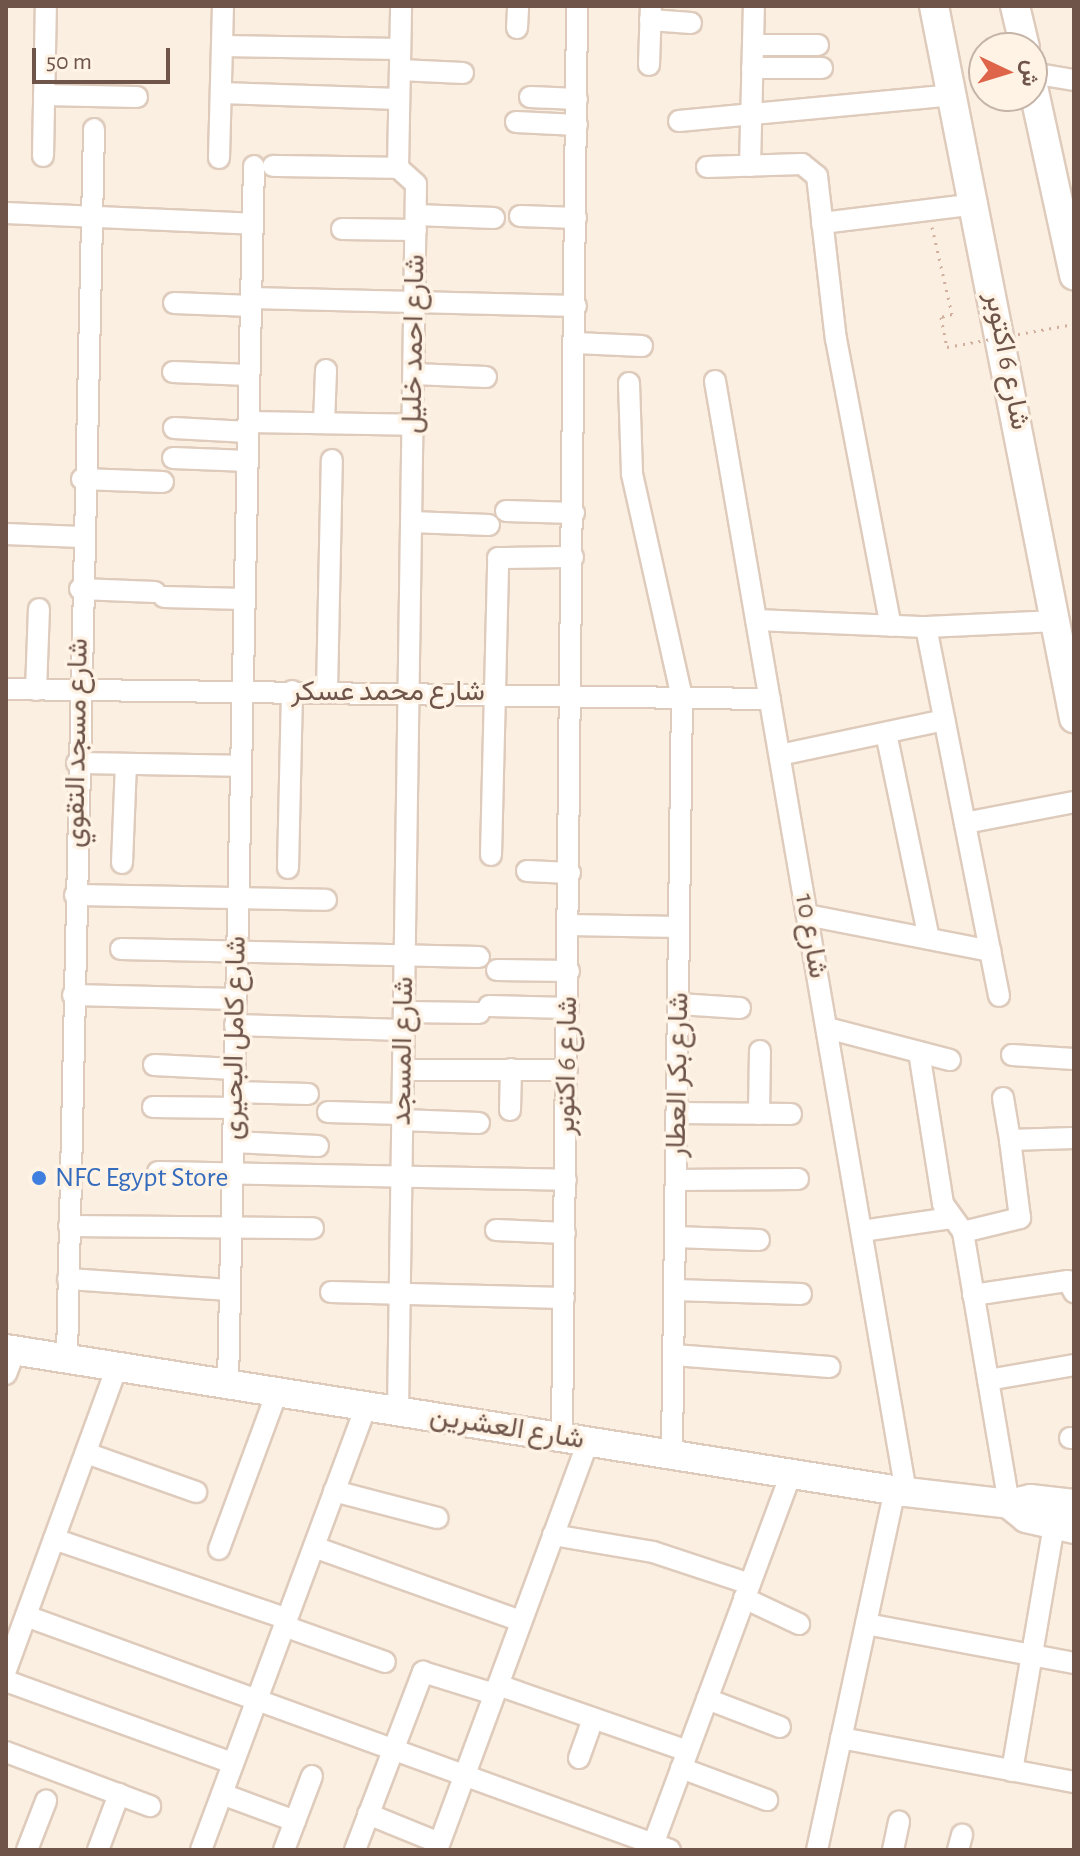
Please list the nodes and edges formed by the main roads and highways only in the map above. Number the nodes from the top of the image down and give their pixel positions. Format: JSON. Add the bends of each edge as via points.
{"nodes":[{"id":1,"x":934,"y":6,"type":"edge"},
{"id":2,"x":1015,"y":6,"type":"edge"},
{"id":3,"x":1021,"y":32,"type":"edge"},
{"id":4,"x":1039,"y":112,"type":"edge"},
{"id":5,"x":1073,"y":263,"type":"edge"},
{"id":6,"x":1074,"y":718,"type":"edge"},
{"id":7,"x":9,"y":1358,"type":"edge"},
{"id":8,"x":1009,"y":1504,"type":"junction"},
{"id":9,"x":1074,"y":1504,"type":"edge"},
{"id":10,"x":1064,"y":1528,"type":"edge"}],
"edges":[{"from":1,"to":6,"type":"main road","name":"شارع 6 اكتوبر"},
{"from":2,"to":3,"type":"main road"},
{"from":4,"to":5,"type":"main road"},
{"from":7,"to":8,"type":"main road","name":"شارع العشرين","via":[[67,1358]]},
{"from":8,"to":9,"type":"main road","name":"شارع العشرين","via":[[1030,1499]]},
{"from":8,"to":10,"type":"main road","name":"شارع العشرين","via":[[1026,1518]]}]}
